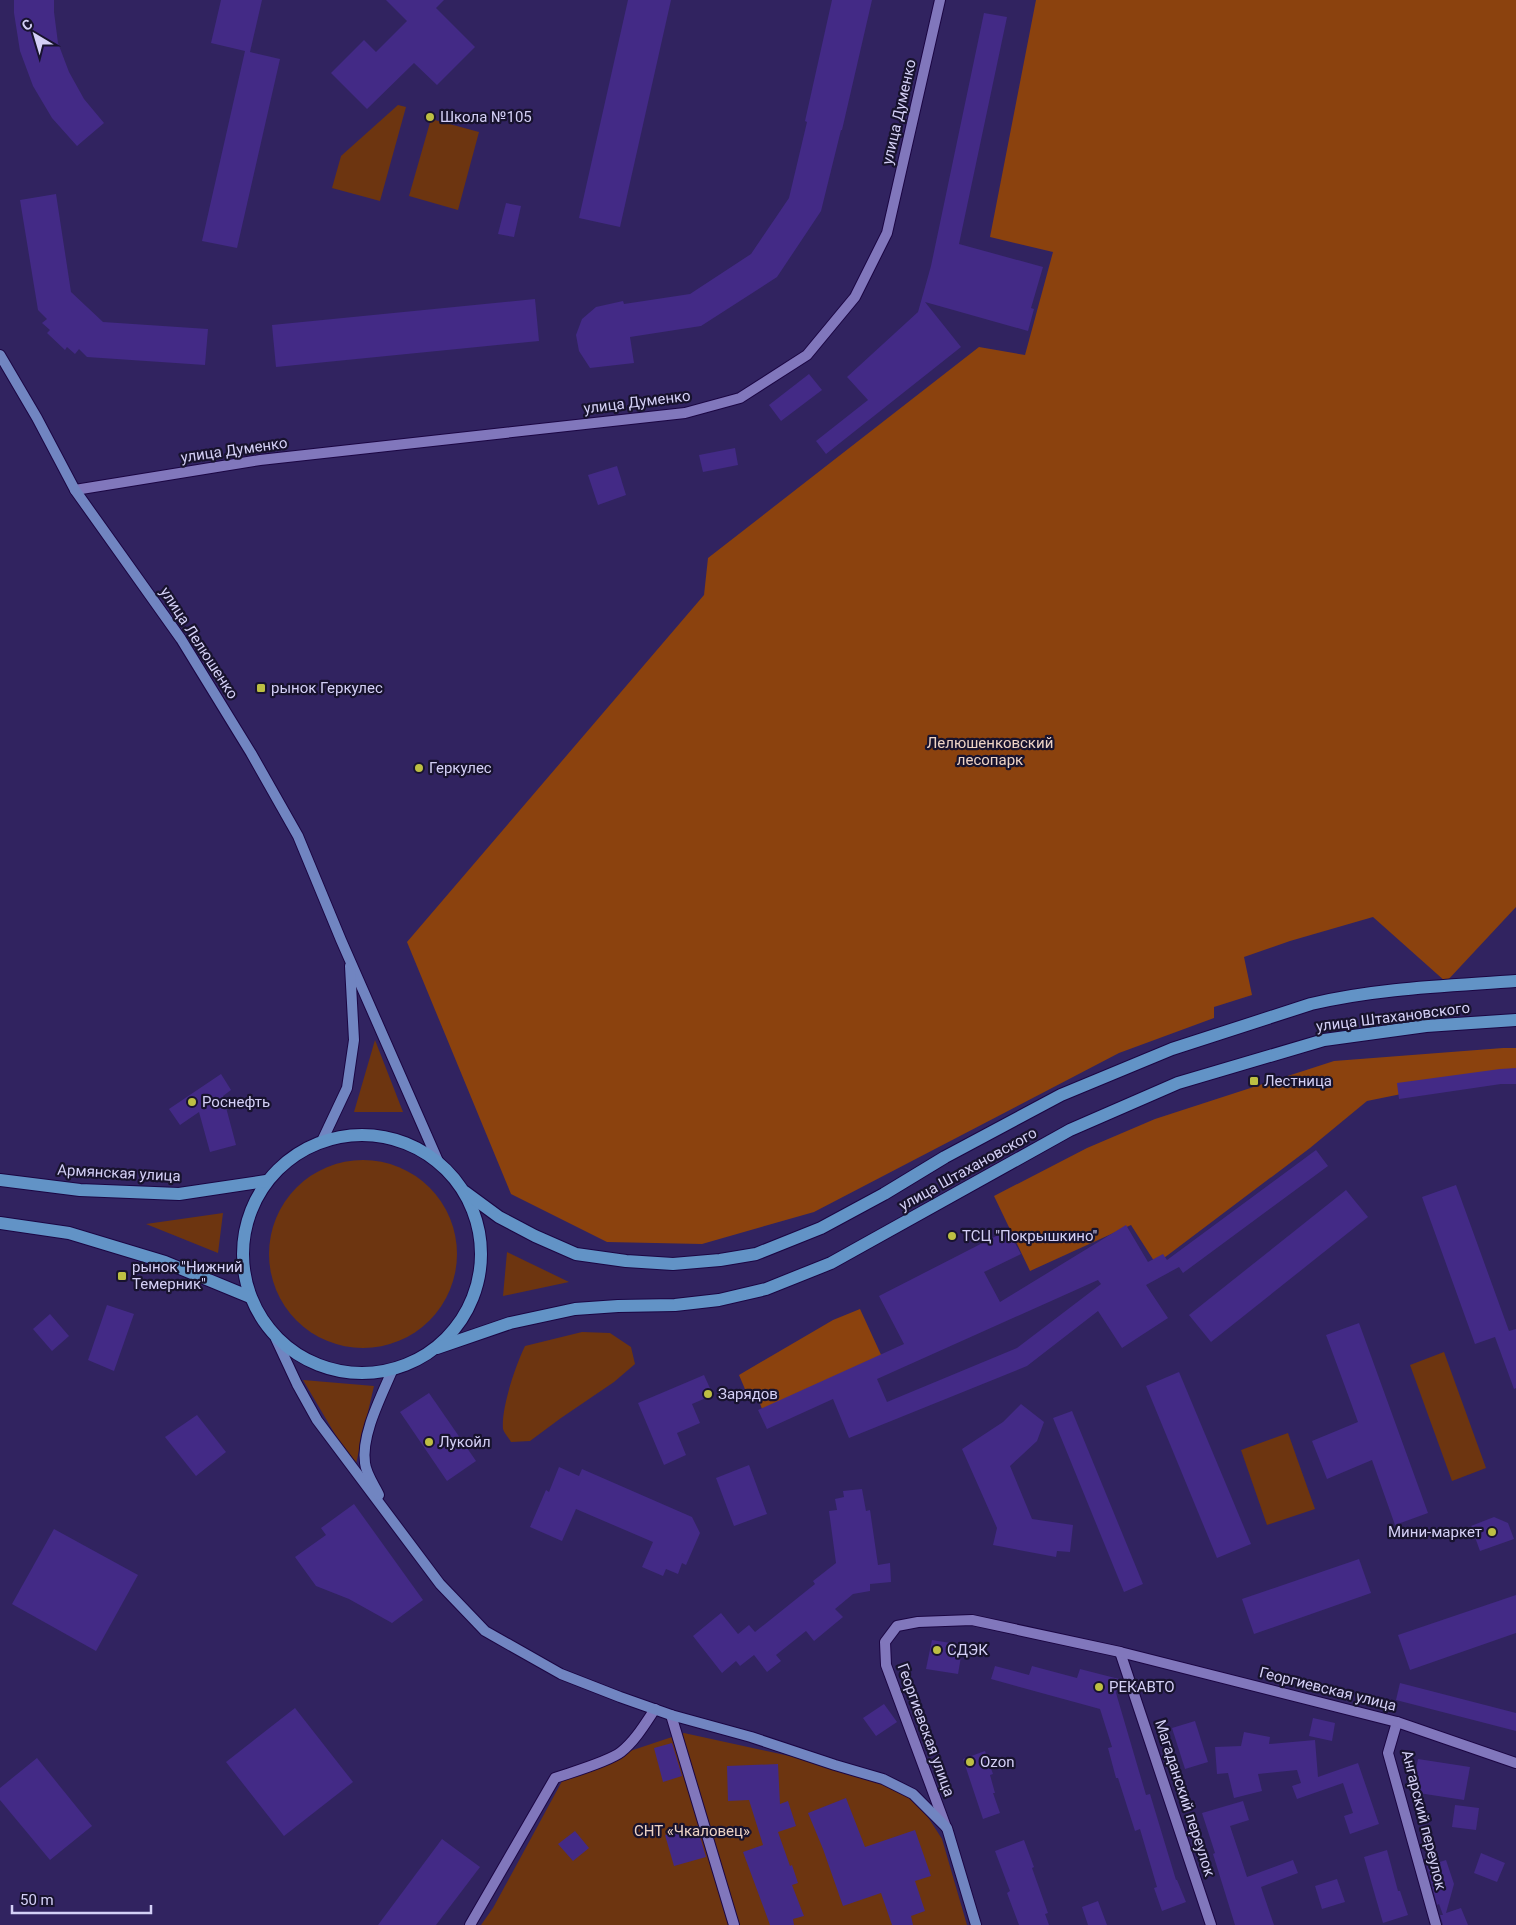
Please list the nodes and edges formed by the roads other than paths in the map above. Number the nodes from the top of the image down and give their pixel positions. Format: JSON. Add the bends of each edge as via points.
{"nodes":[{"id":1,"x":940,"y":0,"type":"edge"},
{"id":2,"x":0,"y":355,"type":"edge"},
{"id":3,"x":75,"y":490,"type":"junction"},
{"id":4,"x":349,"y":960,"type":"junction"},
{"id":5,"x":1516,"y":981,"type":"edge"},
{"id":6,"x":1516,"y":1020,"type":"edge"},
{"id":7,"x":322,"y":1141,"type":"junction"},
{"id":8,"x":438,"y":1161,"type":"junction"},
{"id":9,"x":0,"y":1180,"type":"edge"},
{"id":10,"x":266,"y":1182,"type":"junction"},
{"id":11,"x":465,"y":1192,"type":"junction"},
{"id":12,"x":0,"y":1223,"type":"edge"},
{"id":13,"x":250,"y":1298,"type":"junction"},
{"id":14,"x":276,"y":1338,"type":"junction"},
{"id":15,"x":437,"y":1348,"type":"junction"},
{"id":16,"x":392,"y":1371,"type":"junction"},
{"id":17,"x":389,"y":1516,"type":"junction"},
{"id":18,"x":1120,"y":1652,"type":"junction"},
{"id":19,"x":655,"y":1710,"type":"junction"},
{"id":20,"x":671,"y":1715,"type":"junction"},
{"id":21,"x":1397,"y":1722,"type":"junction"},
{"id":22,"x":1516,"y":1762,"type":"edge"},
{"id":23,"x":946,"y":1828,"type":"junction"},
{"id":24,"x":470,"y":1925,"type":"edge"},
{"id":25,"x":734,"y":1925,"type":"edge"},
{"id":26,"x":976,"y":1925,"type":"edge"},
{"id":27,"x":1212,"y":1925,"type":"edge"},
{"id":28,"x":1436,"y":1925,"type":"edge"}],
"edges":[{"from":1,"to":3,"type":"street","name":"улица Думенко","via":[[887,233],[855,297],[807,355],[740,398],[685,413],[260,460]]},
{"from":2,"to":3,"type":"street","name":"улица Лелюшенко"},
{"from":3,"to":4,"type":"street","name":"улица Лелюшенко","via":[[181,639],[251,753],[298,836]]},
{"from":4,"to":7,"type":"street","via":[[354,1040],[347,1088]]},
{"from":4,"to":8,"type":"street","name":"улица Лелюшенко"},
{"from":5,"to":11,"type":"main road","name":"улица Штахановского","via":[[1333,999],[1172,1049],[1061,1095],[821,1228],[756,1254],[673,1264],[576,1254],[500,1217]]},
{"from":6,"to":15,"type":"main road","name":"улица Штахановского","via":[[1426,1026],[1324,1040],[1178,1083],[1070,1130],[831,1263],[766,1290],[675,1305],[575,1309],[510,1323]]},
{"from":7,"to":8,"type":"main road","via":[[346,1135],[371,1134],[409,1143]]},
{"from":7,"to":10,"type":"main road","via":[[286,1162]]},
{"from":8,"to":11,"type":"main road"},
{"from":9,"to":10,"type":"main road","name":"Армянская улица","via":[[80,1190],[179,1194]]},
{"from":10,"to":13,"type":"main road","via":[[250,1210],[243,1240],[242,1267]]},
{"from":11,"to":15,"type":"main road","via":[[481,1232],[481,1276],[466,1315]]},
{"from":12,"to":13,"type":"main road","via":[[69,1233],[113,1246],[165,1262]]},
{"from":13,"to":14,"type":"main road"},
{"from":14,"to":16,"type":"main road","via":[[316,1366],[353,1373]]},
{"from":14,"to":17,"type":"street","via":[[317,1420]]},
{"from":15,"to":16,"type":"main road"},
{"from":16,"to":17,"type":"street","via":[[373,1416],[364,1449],[365,1465]]},
{"from":17,"to":19,"type":"street","name":"Георгиевская улица","via":[[440,1584],[484,1630],[562,1674]]},
{"from":18,"to":21,"type":"street","name":"Георгиевская улица"},
{"from":18,"to":23,"type":"street","name":"Георгиевская улица","via":[[972,1620],[897,1626],[885,1642],[886,1665]]},
{"from":18,"to":27,"type":"street","name":"Магаданский переулок"},
{"from":19,"to":20,"type":"street","name":"Георгиевская улица"},
{"from":19,"to":24,"type":"street","via":[[620,1753],[555,1778]]},
{"from":20,"to":23,"type":"street","name":"Георгиевская улица","via":[[883,1779],[912,1794]]},
{"from":20,"to":25,"type":"street"},
{"from":21,"to":22,"type":"street","name":"Георгиевская улица"},
{"from":21,"to":28,"type":"street","name":"Ангарский переулок","via":[[1388,1753]]},
{"from":23,"to":26,"type":"street"}]}
